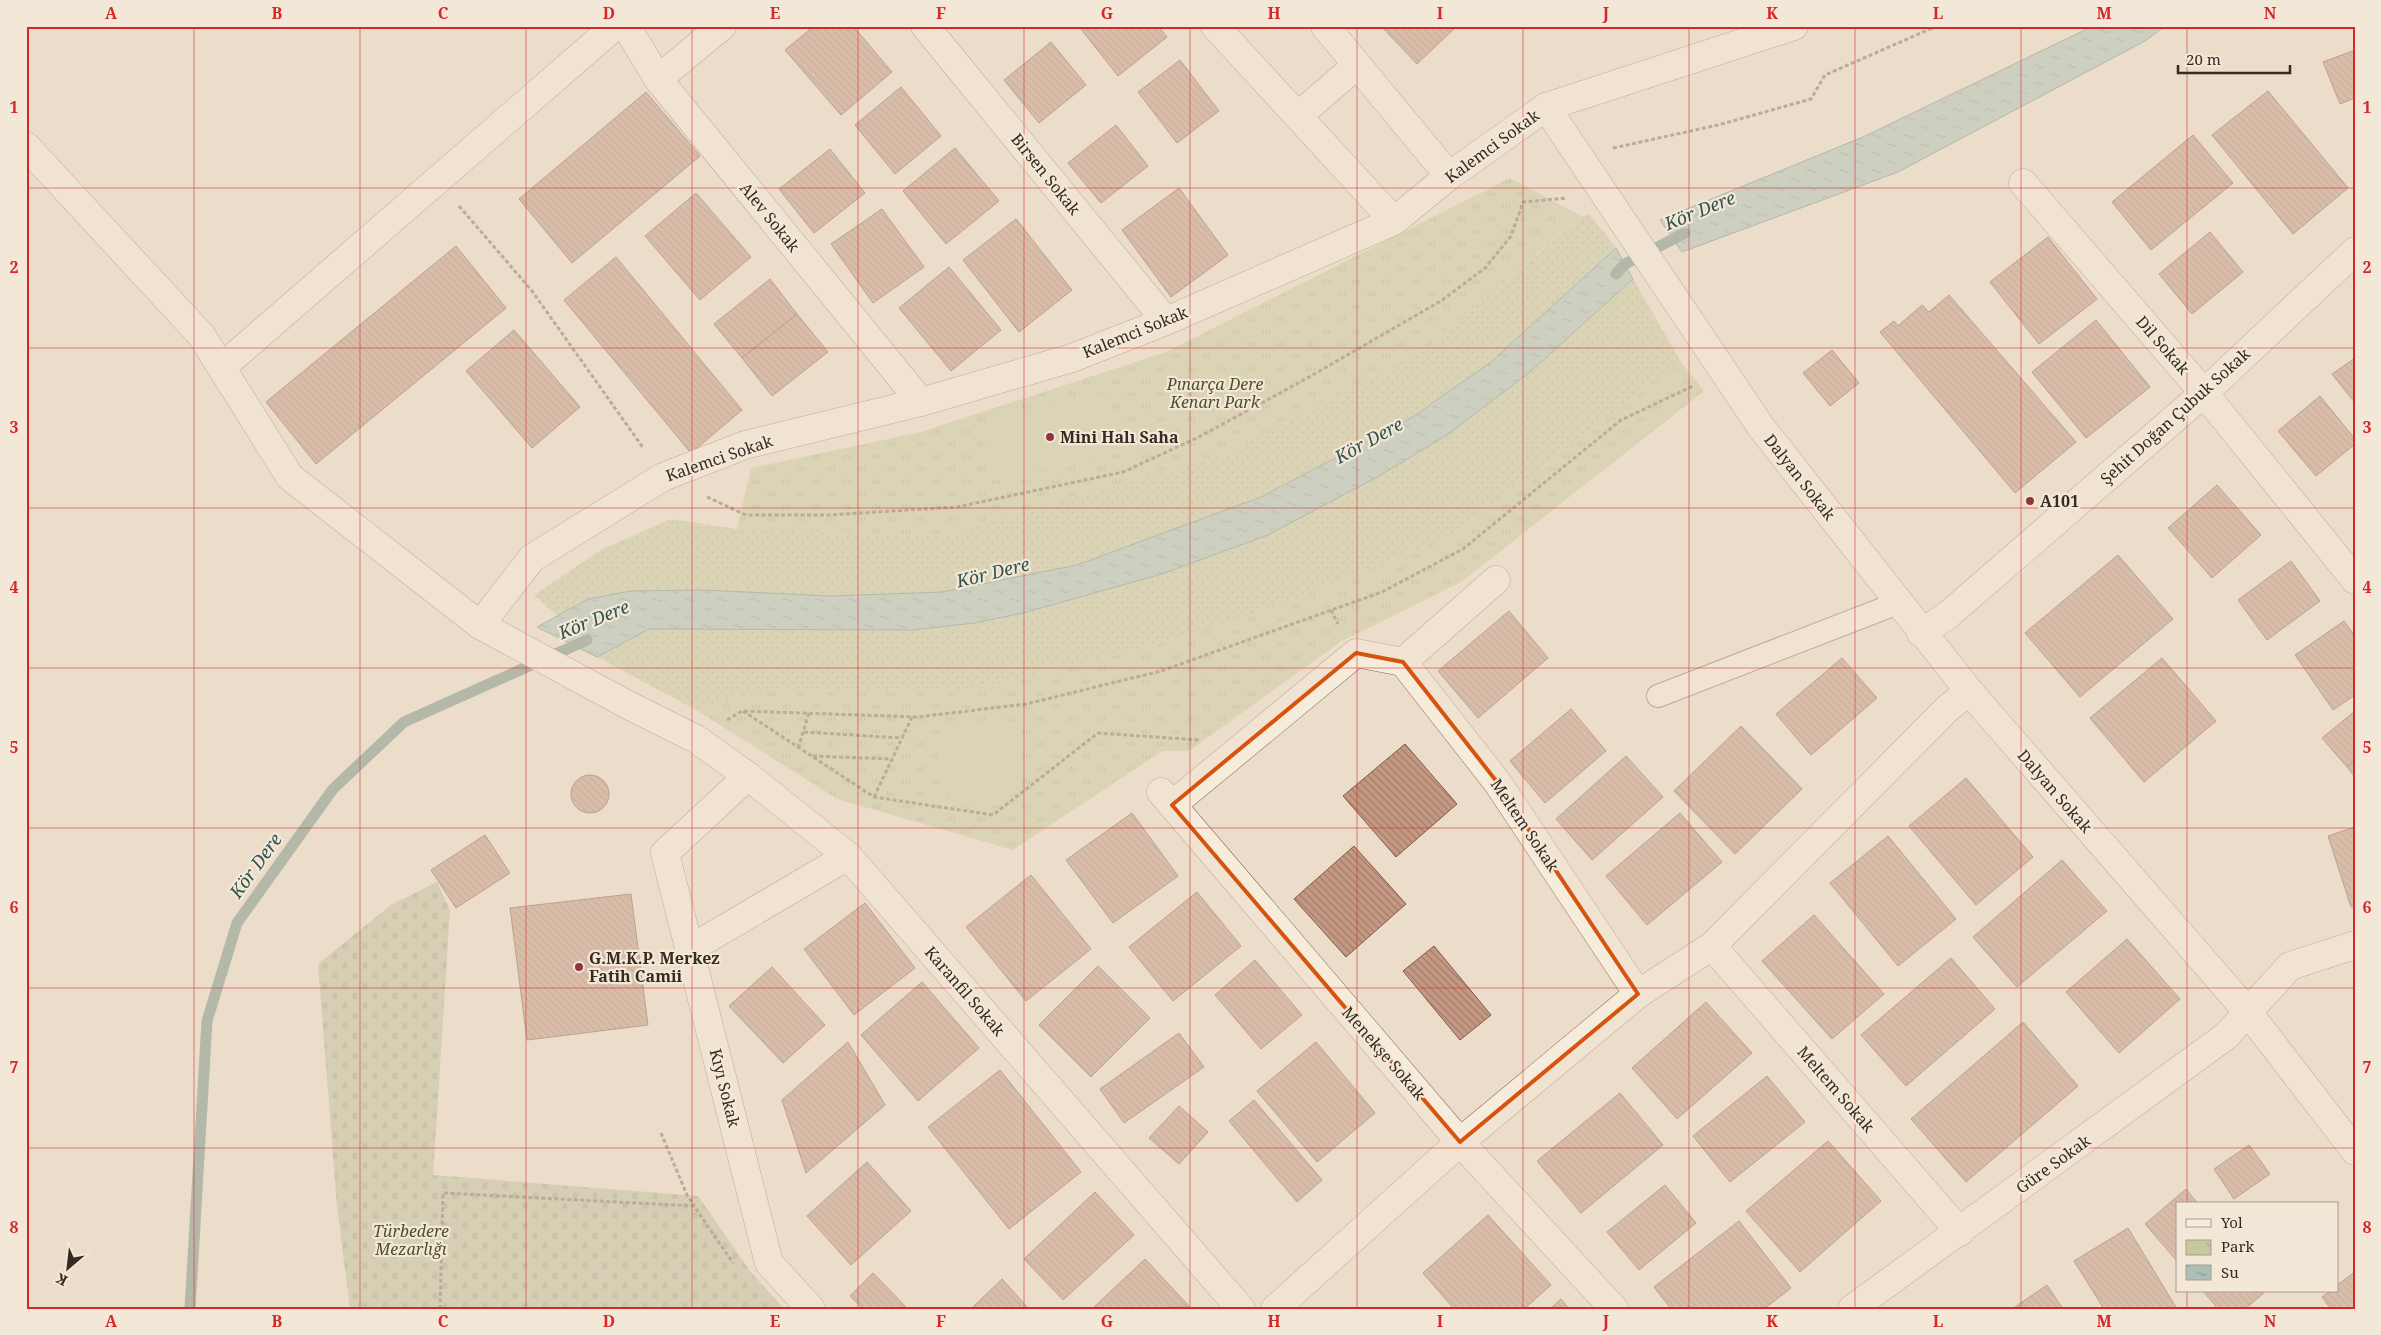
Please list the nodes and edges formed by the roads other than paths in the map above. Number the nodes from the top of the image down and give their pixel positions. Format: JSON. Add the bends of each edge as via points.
{"nodes":[{"id":1,"x":615,"y":26,"type":"edge"},
{"id":2,"x":626,"y":26,"type":"edge"},
{"id":3,"x":722,"y":26,"type":"edge"},
{"id":4,"x":925,"y":26,"type":"edge"},
{"id":5,"x":1325,"y":26,"type":"edge"},
{"id":6,"x":1794,"y":26,"type":"edge"},
{"id":7,"x":1225,"y":29,"type":"edge"},
{"id":8,"x":1357,"y":65,"type":"junction"},
{"id":9,"x":658,"y":79,"type":"junction"},
{"id":10,"x":1546,"y":107,"type":"junction"},
{"id":11,"x":1298,"y":116,"type":"junction"},
{"id":12,"x":26,"y":146,"type":"edge"},
{"id":13,"x":1449,"y":176,"type":"junction"},
{"id":14,"x":2022,"y":183,"type":"dead end"},
{"id":15,"x":1394,"y":221,"type":"junction"},
{"id":16,"x":2355,"y":251,"type":"edge"},
{"id":17,"x":1166,"y":321,"type":"junction"},
{"id":18,"x":222,"y":367,"type":"junction"},
{"id":19,"x":2204,"y":393,"type":"junction"},
{"id":20,"x":921,"y":402,"type":"junction"},
{"id":21,"x":1496,"y":580,"type":"dead end"},
{"id":22,"x":2355,"y":580,"type":"edge"},
{"id":23,"x":1898,"y":603,"type":"junction"},
{"id":24,"x":480,"y":625,"type":"junction"},
{"id":25,"x":1921,"y":633,"type":"junction"},
{"id":26,"x":1403,"y":662,"type":"junction"},
{"id":27,"x":1969,"y":691,"type":"junction"},
{"id":28,"x":1658,"y":696,"type":"dead end"},
{"id":29,"x":748,"y":776,"type":"junction"},
{"id":30,"x":848,"y":856,"type":"junction"},
{"id":31,"x":2355,"y":945,"type":"edge"},
{"id":32,"x":1712,"y":946,"type":"junction"},
{"id":33,"x":690,"y":949,"type":"junction"},
{"id":34,"x":1638,"y":994,"type":"junction"},
{"id":35,"x":2247,"y":1011,"type":"junction"},
{"id":36,"x":1460,"y":1142,"type":"junction"},
{"id":37,"x":2355,"y":1150,"type":"edge"},
{"id":38,"x":1960,"y":1232,"type":"junction"},
{"id":39,"x":811,"y":1309,"type":"edge"},
{"id":40,"x":1241,"y":1309,"type":"edge"},
{"id":41,"x":1275,"y":1309,"type":"edge"},
{"id":42,"x":1614,"y":1309,"type":"edge"},
{"id":43,"x":1852,"y":1309,"type":"edge"}],
"edges":[{"from":1,"to":18,"type":"street"},
{"from":2,"to":9,"type":"street","name":"Alev Sokak"},
{"from":3,"to":9,"type":"street"},
{"from":4,"to":17,"type":"street","name":"Birsen Sokak"},
{"from":5,"to":8,"type":"street"},
{"from":6,"to":10,"type":"street","name":"Kalemci Sokak"},
{"from":7,"to":11,"type":"street"},
{"from":8,"to":11,"type":"street"},
{"from":8,"to":13,"type":"street"},
{"from":9,"to":20,"type":"street","name":"Alev Sokak"},
{"from":10,"to":13,"type":"street","name":"Kalemci Sokak"},
{"from":10,"to":23,"type":"street","name":"Dalyan Sokak","via":[[1761,427]]},
{"from":11,"to":15,"type":"street"},
{"from":12,"to":18,"type":"street","name":"Karanfil Sokak","via":[[201,335]]},
{"from":13,"to":15,"type":"street","name":"Kalemci Sokak"},
{"from":14,"to":19,"type":"street","name":"Dil Sokak"},
{"from":15,"to":17,"type":"street","name":"Kalemci Sokak"},
{"from":16,"to":19,"type":"street","name":"Şehit Doğan Çubuk Sokak"},
{"from":17,"to":20,"type":"street","name":"Kalemci Sokak","via":[[1072,358]]},
{"from":18,"to":24,"type":"street","name":"Karanfil Sokak","via":[[290,477]]},
{"from":19,"to":22,"type":"street","name":"Dil Sokak"},
{"from":19,"to":25,"type":"street","name":"Şehit Doğan Çubuk Sokak","via":[[1948,615]]},
{"from":20,"to":24,"type":"street","name":"Kalemci Sokak","via":[[745,445],[663,477],[532,558]]},
{"from":21,"to":26,"type":"street"},
{"from":23,"to":25,"type":"street","name":"Dalyan Sokak"},
{"from":23,"to":28,"type":"lane"},
{"from":24,"to":29,"type":"street","name":"Karanfil Sokak","via":[[696,739]]},
{"from":25,"to":27,"type":"street","name":"Dalyan Sokak"},
{"from":26,"to":34,"type":"street","name":"Meltem Sokak","via":[[1497,782]]},
{"from":26,"to":36,"type":"street","name":"Menekşe Sokak","via":[[1356,653],[1166,799]]},
{"from":27,"to":32,"type":"street","via":[[1947,709]]},
{"from":27,"to":35,"type":"street","name":"Dalyan Sokak"},
{"from":29,"to":30,"type":"street","name":"Karanfil Sokak"},
{"from":29,"to":33,"type":"street","name":"Kıyı Sokak","via":[[666,853]]},
{"from":30,"to":33,"type":"street"},
{"from":30,"to":40,"type":"street","name":"Karanfil Sokak"},
{"from":31,"to":35,"type":"street","name":"Güre Sokak","via":[[2290,966]]},
{"from":32,"to":34,"type":"street"},
{"from":32,"to":38,"type":"street","name":"Meltem Sokak"},
{"from":33,"to":39,"type":"street","name":"Kıyı Sokak","via":[[769,1263]]},
{"from":34,"to":36,"type":"street"},
{"from":35,"to":37,"type":"street","name":"Dalyan Sokak"},
{"from":35,"to":38,"type":"street","name":"Güre Sokak","via":[[2226,1036]]},
{"from":36,"to":41,"type":"street"},
{"from":36,"to":42,"type":"street","name":"Menekşe Sokak"},
{"from":38,"to":43,"type":"street","name":"Güre Sokak"}]}
